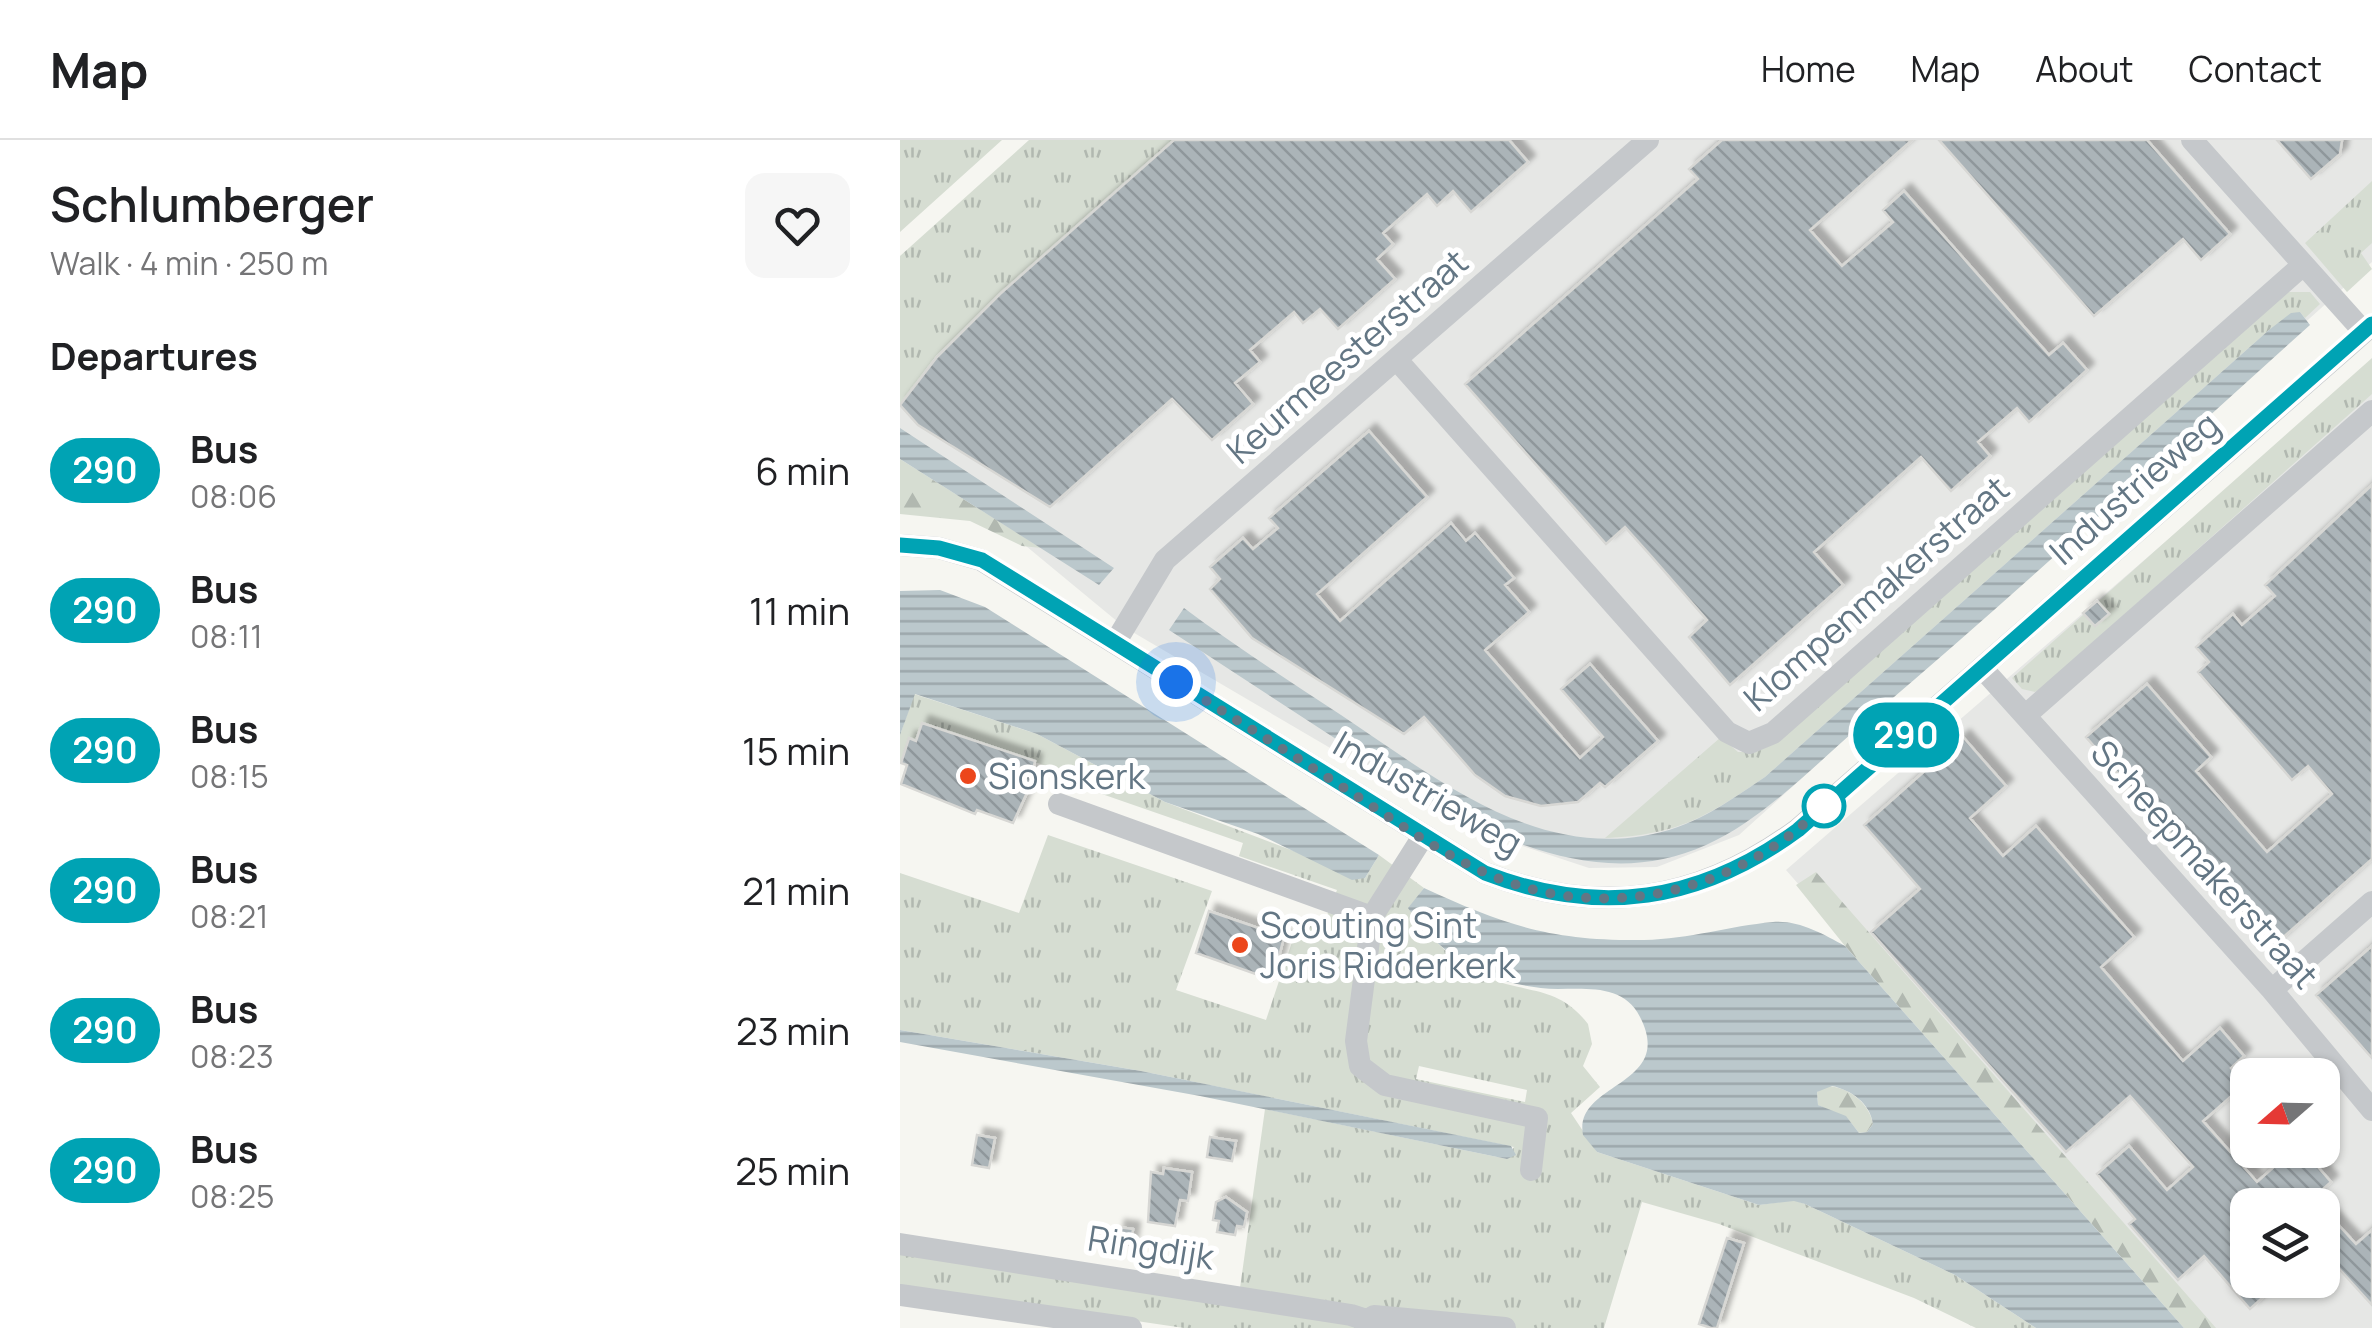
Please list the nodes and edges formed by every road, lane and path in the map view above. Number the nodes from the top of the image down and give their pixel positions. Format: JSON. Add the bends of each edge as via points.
{"nodes":[{"id":1,"x":1648,"y":140,"type":"edge"},
{"id":2,"x":2192,"y":140,"type":"edge"},
{"id":3,"x":2208,"y":150,"type":"edge"},
{"id":4,"x":2303,"y":266,"type":"junction"},
{"id":5,"x":2368,"y":328,"type":"edge"},
{"id":6,"x":1397,"y":360,"type":"junction"},
{"id":7,"x":2372,"y":411,"type":"edge"},
{"id":8,"x":900,"y":546,"type":"edge"},
{"id":9,"x":1115,"y":643,"type":"junction"},
{"id":10,"x":1982,"y":669,"type":"junction"},
{"id":11,"x":2026,"y":714,"type":"junction"},
{"id":12,"x":1059,"y":804,"type":"dead end"},
{"id":13,"x":1422,"y":838,"type":"junction"},
{"id":14,"x":2372,"y":902,"type":"edge"},
{"id":15,"x":1372,"y":917,"type":"junction"},
{"id":16,"x":2272,"y":990,"type":"junction"},
{"id":17,"x":2372,"y":1110,"type":"edge"},
{"id":18,"x":1531,"y":1170,"type":"dead end"},
{"id":19,"x":900,"y":1244,"type":"edge"},
{"id":20,"x":900,"y":1295,"type":"edge"},
{"id":21,"x":1351,"y":1315,"type":"junction"},
{"id":22,"x":1131,"y":1328,"type":"edge"},
{"id":23,"x":1390,"y":1328,"type":"edge"},
{"id":24,"x":1505,"y":1328,"type":"edge"}],
"edges":[{"from":1,"to":6,"type":"street","name":"Keurmeesterstraat"},
{"from":2,"to":3,"type":"street"},
{"from":3,"to":4,"type":"street"},
{"from":4,"to":5,"type":"street"},
{"from":4,"to":6,"type":"street","name":"Klompenmakerstraat","via":[[1773,734],[1749,744],[1728,732]]},
{"from":5,"to":10,"type":"street","name":"Industrieweg"},
{"from":6,"to":9,"type":"street","name":"Keurmeesterstraat","via":[[1165,560]]},
{"from":7,"to":11,"type":"street"},
{"from":8,"to":9,"type":"street","name":"Industrieweg","via":[[982,560]]},
{"from":9,"to":13,"type":"street","name":"Industrieweg"},
{"from":10,"to":11,"type":"street","name":"Scheepmakerstraat"},
{"from":10,"to":13,"type":"street","name":"Industrieweg","via":[[1798,830],[1736,871],[1688,889],[1560,896],[1485,873]]},
{"from":11,"to":16,"type":"street","name":"Scheepmakerstraat"},
{"from":12,"to":15,"type":"street"},
{"from":13,"to":15,"type":"street"},
{"from":14,"to":16,"type":"street"},
{"from":15,"to":18,"type":"street","via":[[1356,1041],[1360,1066],[1378,1083],[1538,1118]]},
{"from":16,"to":17,"type":"street","name":"Scheepmakerstraat"},
{"from":19,"to":21,"type":"street","name":"Ringdijk"},
{"from":20,"to":22,"type":"street"},
{"from":21,"to":23,"type":"street","name":"Ringdijk"},
{"from":21,"to":24,"type":"street"}]}
